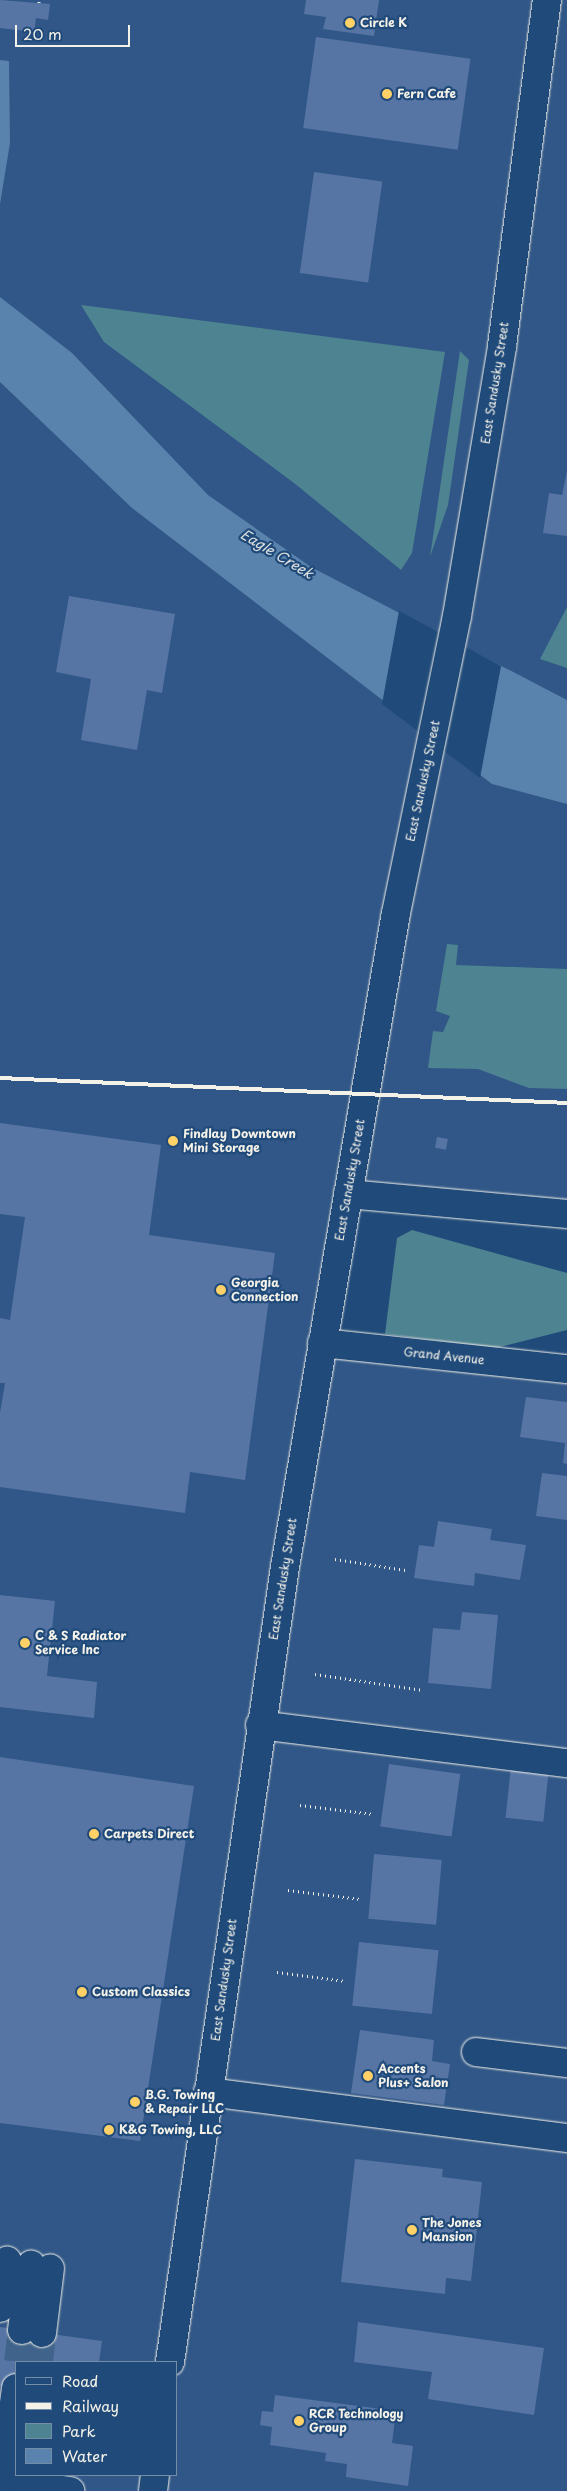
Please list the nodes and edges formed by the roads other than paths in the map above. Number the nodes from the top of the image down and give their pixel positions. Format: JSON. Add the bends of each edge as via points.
{"nodes":[{"id":1,"x":547,"y":0,"type":"edge"},
{"id":2,"x":348,"y":1194,"type":"junction"},
{"id":3,"x":567,"y":1214,"type":"edge"},
{"id":4,"x":322,"y":1343,"type":"junction"},
{"id":5,"x":567,"y":1369,"type":"edge"},
{"id":6,"x":260,"y":1725,"type":"junction"},
{"id":7,"x":567,"y":1763,"type":"edge"},
{"id":8,"x":476,"y":2052,"type":"dead end"},
{"id":9,"x":567,"y":2063,"type":"edge"},
{"id":10,"x":208,"y":2092,"type":"junction"},
{"id":11,"x":567,"y":2138,"type":"edge"},
{"id":12,"x":0,"y":2308,"type":"tunnel mouth"},
{"id":13,"x":32,"y":2332,"type":"tunnel mouth"},
{"id":14,"x":170,"y":2361,"type":"edge"},
{"id":15,"x":15,"y":2419,"type":"edge"},
{"id":16,"x":155,"y":2476,"type":"edge"},
{"id":17,"x":13,"y":2480,"type":"edge"},
{"id":18,"x":70,"y":2491,"type":"edge"},
{"id":19,"x":153,"y":2491,"type":"edge"}],
"edges":[{"from":1,"to":2,"type":"main road","name":"East Sandusky Street","via":[[502,346],[457,616]]},
{"from":2,"to":3,"type":"main road"},
{"from":2,"to":4,"type":"main road","name":"East Sandusky Street"},
{"from":4,"to":5,"type":"main road","name":"Grand Avenue"},
{"from":4,"to":6,"type":"main road","name":"East Sandusky Street"},
{"from":6,"to":7,"type":"main road"},
{"from":6,"to":10,"type":"main road","name":"East Sandusky Street"},
{"from":8,"to":9,"type":"main road"},
{"from":10,"to":11,"type":"main road"},
{"from":10,"to":14,"type":"main road","name":"East Sandusky Street"},
{"from":12,"to":13,"type":"main road","via":[[29,2265]]},
{"from":15,"to":17,"type":"main road"},
{"from":16,"to":19,"type":"main road"},
{"from":17,"to":18,"type":"main road"}]}
